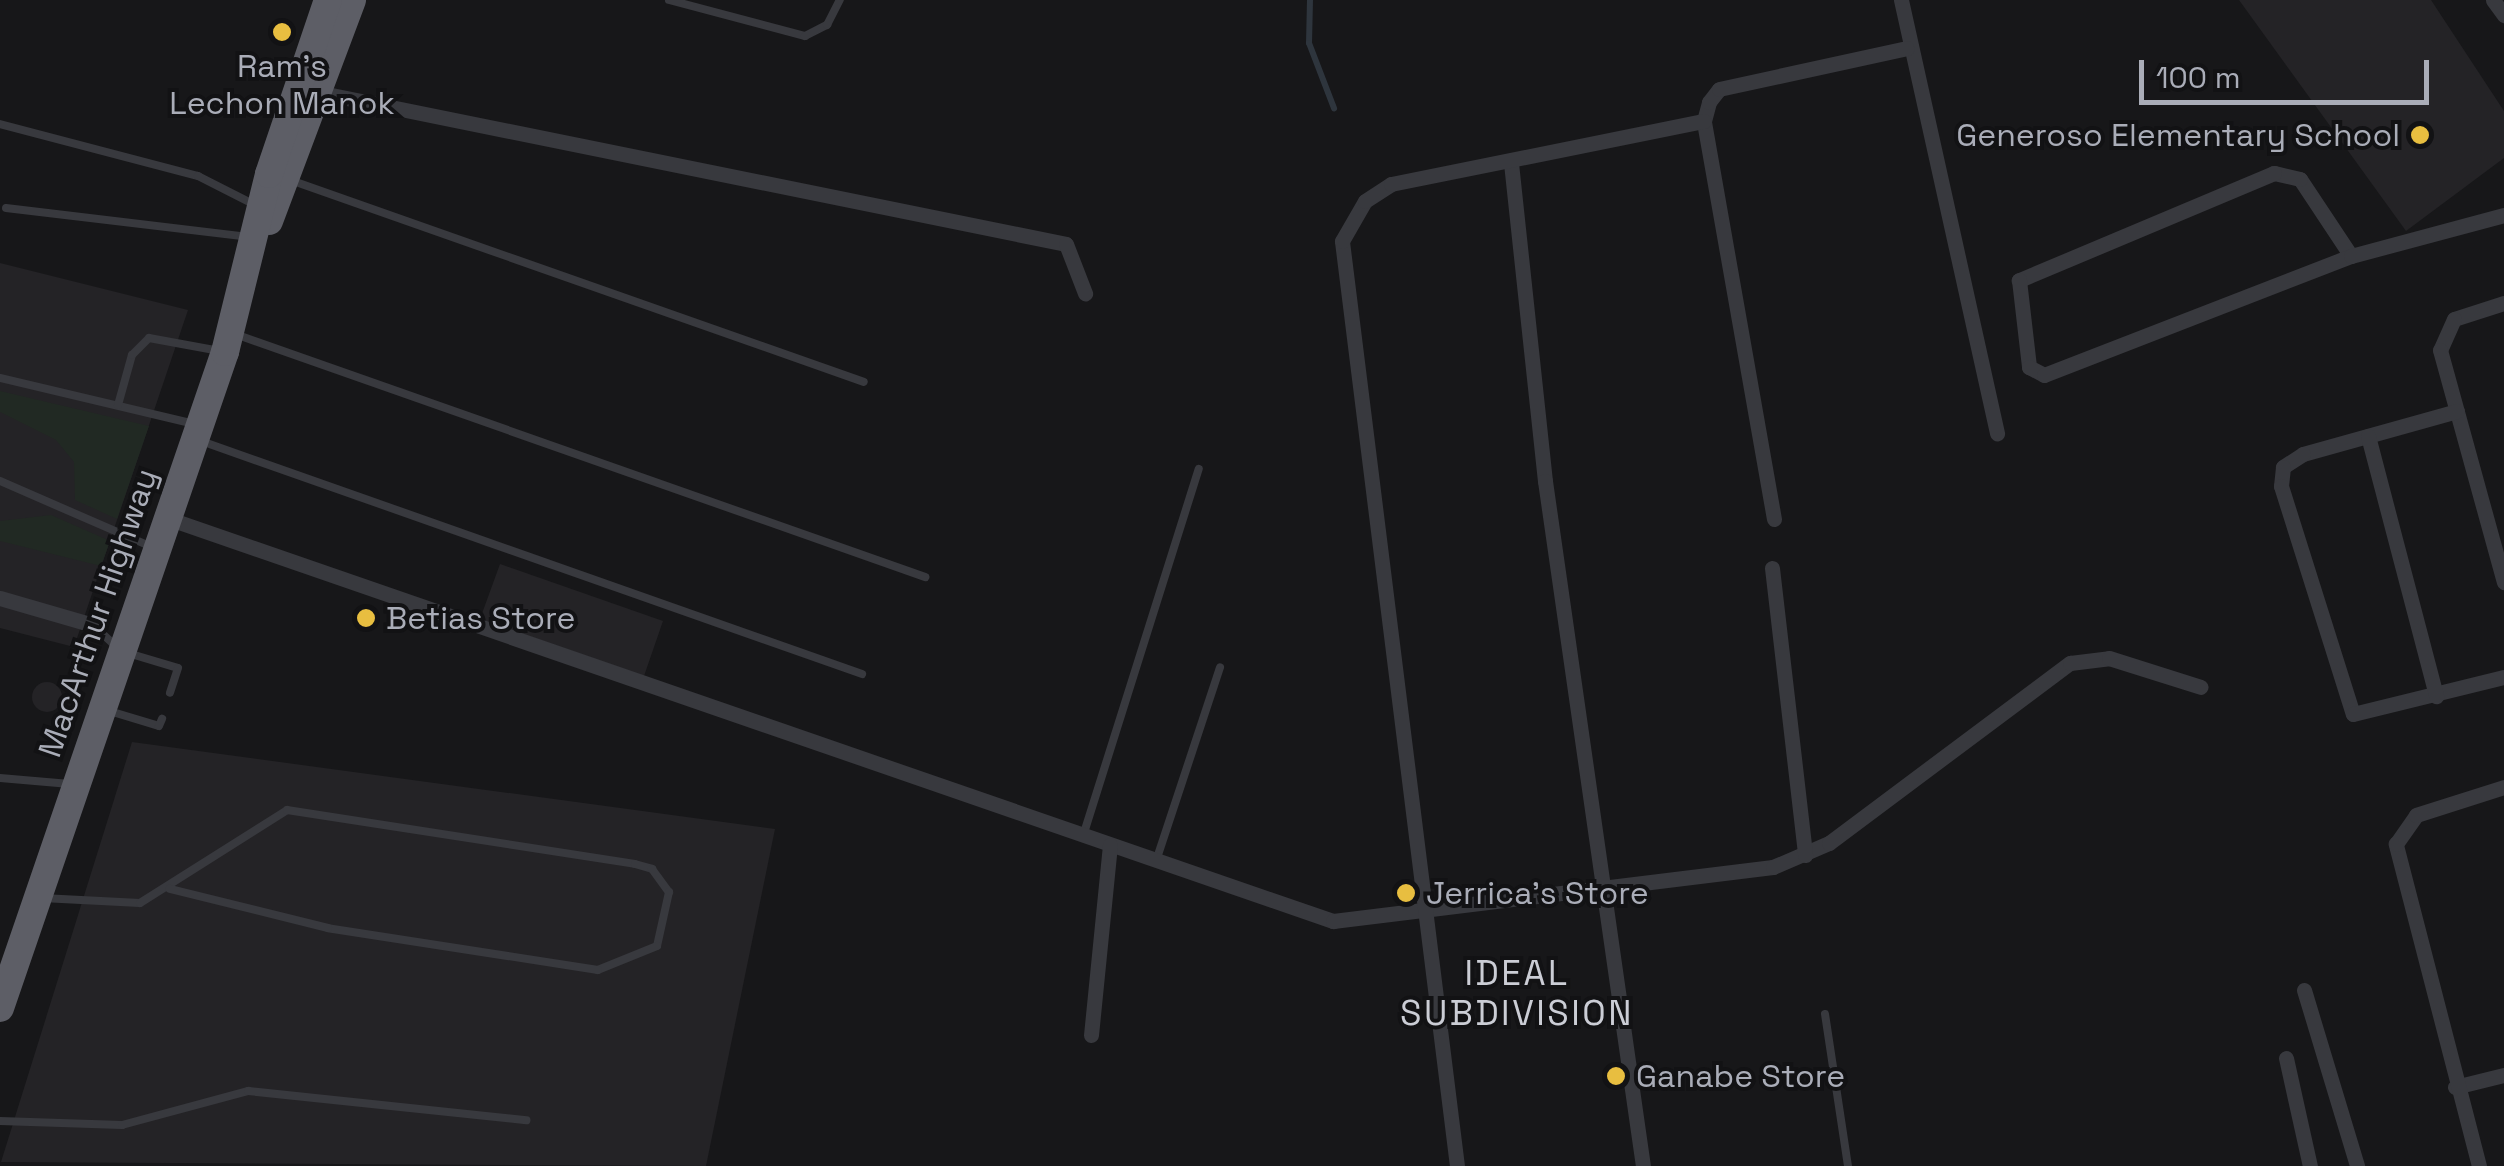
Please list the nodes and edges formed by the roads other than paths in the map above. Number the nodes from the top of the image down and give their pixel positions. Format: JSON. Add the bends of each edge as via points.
{"nodes":[{"id":1,"x":328,"y":0,"type":"edge"},
{"id":2,"x":352,"y":0,"type":"edge"},
{"id":3,"x":670,"y":0,"type":"edge"},
{"id":4,"x":840,"y":0,"type":"edge"},
{"id":5,"x":1901,"y":0,"type":"edge"},
{"id":6,"x":2493,"y":0,"type":"edge"},
{"id":7,"x":2504,"y":15,"type":"edge"},
{"id":8,"x":1907,"y":48,"type":"junction"},
{"id":9,"x":309,"y":91,"type":"junction"},
{"id":10,"x":1704,"y":121,"type":"junction"},
{"id":11,"x":0,"y":124,"type":"edge"},
{"id":12,"x":1511,"y":163,"type":"junction"},
{"id":13,"x":290,"y":180,"type":"junction"},
{"id":14,"x":6,"y":208,"type":"dead end"},
{"id":15,"x":264,"y":209,"type":"junction"},
{"id":16,"x":2503,"y":219,"type":"edge"},
{"id":17,"x":259,"y":240,"type":"junction"},
{"id":18,"x":2350,"y":256,"type":"junction"},
{"id":19,"x":1085,"y":293,"type":"dead end"},
{"id":20,"x":2504,"y":303,"type":"edge"},
{"id":21,"x":228,"y":342,"type":"junction"},
{"id":22,"x":0,"y":378,"type":"edge"},
{"id":23,"x":864,"y":382,"type":"dead end"},
{"id":24,"x":118,"y":405,"type":"junction"},
{"id":25,"x":2457,"y":411,"type":"junction"},
{"id":26,"x":198,"y":432,"type":"junction"},
{"id":27,"x":1997,"y":433,"type":"dead end"},
{"id":28,"x":2368,"y":436,"type":"junction"},
{"id":29,"x":1199,"y":468,"type":"dead end"},
{"id":30,"x":0,"y":481,"type":"edge"},
{"id":31,"x":167,"y":518,"type":"junction"},
{"id":32,"x":1774,"y":520,"type":"dead end"},
{"id":33,"x":157,"y":549,"type":"junction"},
{"id":34,"x":1772,"y":568,"type":"dead end"},
{"id":35,"x":926,"y":577,"type":"dead end"},
{"id":36,"x":2504,"y":582,"type":"edge"},
{"id":37,"x":0,"y":598,"type":"edge"},
{"id":38,"x":92,"y":625,"type":"joint"},
{"id":39,"x":121,"y":652,"type":"junction"},
{"id":40,"x":1220,"y":667,"type":"dead end"},
{"id":41,"x":862,"y":674,"type":"dead end"},
{"id":42,"x":2504,"y":678,"type":"edge"},
{"id":43,"x":2201,"y":687,"type":"dead end"},
{"id":44,"x":170,"y":693,"type":"dead end"},
{"id":45,"x":2436,"y":696,"type":"junction"},
{"id":46,"x":102,"y":709,"type":"junction"},
{"id":47,"x":162,"y":719,"type":"dead end"},
{"id":48,"x":0,"y":778,"type":"edge"},
{"id":49,"x":76,"y":785,"type":"junction"},
{"id":50,"x":2504,"y":787,"type":"edge"},
{"id":51,"x":1083,"y":836,"type":"junction"},
{"id":52,"x":1110,"y":845,"type":"junction"},
{"id":53,"x":1805,"y":856,"type":"junction"},
{"id":54,"x":1156,"y":861,"type":"junction"},
{"id":55,"x":1605,"y":886,"type":"junction"},
{"id":56,"x":170,"y":889,"type":"junction"},
{"id":57,"x":38,"y":897,"type":"junction"},
{"id":58,"x":1430,"y":907,"type":"junction"},
{"id":59,"x":2304,"y":990,"type":"dead end"},
{"id":60,"x":2,"y":998,"type":"edge"},
{"id":61,"x":1825,"y":1014,"type":"dead end"},
{"id":62,"x":1091,"y":1035,"type":"dead end"},
{"id":63,"x":2286,"y":1058,"type":"dead end"},
{"id":64,"x":2504,"y":1075,"type":"edge"},
{"id":65,"x":2455,"y":1087,"type":"junction"},
{"id":66,"x":526,"y":1120,"type":"dead end"},
{"id":67,"x":0,"y":1121,"type":"edge"},
{"id":68,"x":1457,"y":1166,"type":"edge"},
{"id":69,"x":1644,"y":1166,"type":"edge"},
{"id":70,"x":1848,"y":1166,"type":"edge"},
{"id":71,"x":2310,"y":1166,"type":"edge"},
{"id":72,"x":2357,"y":1166,"type":"edge"},
{"id":73,"x":2479,"y":1166,"type":"edge"}],
"edges":[{"from":1,"to":9,"type":"highway","name":"MacArthur Highway"},
{"from":2,"to":9,"type":"highway","name":"MacArthur Highway"},
{"from":3,"to":4,"type":"lane","via":[[805,36],[827,25]]},
{"from":5,"to":8,"type":"street"},
{"from":6,"to":7,"type":"street"},
{"from":8,"to":10,"type":"street","via":[[1718,89]]},
{"from":8,"to":27,"type":"street"},
{"from":9,"to":13,"type":"highway","name":"MacArthur Highway"},
{"from":9,"to":15,"type":"highway","name":"MacArthur Highway"},
{"from":9,"to":19,"type":"street","via":[[1066,244]]},
{"from":10,"to":12,"type":"street"},
{"from":10,"to":32,"type":"street"},
{"from":11,"to":15,"type":"lane","via":[[198,176]]},
{"from":12,"to":55,"type":"street"},
{"from":12,"to":58,"type":"street","via":[[1391,184],[1365,201],[1342,241]]},
{"from":13,"to":17,"type":"highway","name":"MacArthur Highway"},
{"from":13,"to":23,"type":"lane"},
{"from":14,"to":17,"type":"lane"},
{"from":15,"to":17,"type":"highway","name":"MacArthur Highway"},
{"from":16,"to":18,"type":"street"},
{"from":17,"to":21,"type":"highway","name":"MacArthur Highway"},
{"from":18,"to":18,"type":"street","via":[[2300,179],[2274,174],[2019,280],[2028,368],[2044,375]]},
{"from":20,"to":25,"type":"street","via":[[2454,319],[2442,337]]},
{"from":21,"to":24,"type":"lane","via":[[149,338],[132,355]]},
{"from":21,"to":26,"type":"highway","name":"MacArthur Highway"},
{"from":21,"to":35,"type":"lane"},
{"from":22,"to":24,"type":"lane"},
{"from":24,"to":26,"type":"lane"},
{"from":25,"to":28,"type":"street"},
{"from":25,"to":36,"type":"street"},
{"from":26,"to":31,"type":"highway","name":"MacArthur Highway"},
{"from":26,"to":41,"type":"lane"},
{"from":28,"to":45,"type":"street"},
{"from":28,"to":45,"type":"street","via":[[2292,459],[2280,486],[2349,710],[2367,714]]},
{"from":29,"to":51,"type":"lane"},
{"from":30,"to":33,"type":"lane"},
{"from":31,"to":33,"type":"highway","name":"MacArthur Highway"},
{"from":31,"to":51,"type":"street"},
{"from":33,"to":39,"type":"highway","name":"MacArthur Highway"},
{"from":34,"to":53,"type":"street"},
{"from":37,"to":38,"type":"street"},
{"from":38,"to":39,"type":"lane"},
{"from":39,"to":44,"type":"lane","via":[[178,668]]},
{"from":39,"to":46,"type":"highway","name":"MacArthur Highway"},
{"from":40,"to":54,"type":"lane"},
{"from":42,"to":45,"type":"street"},
{"from":43,"to":53,"type":"street","via":[[2109,658],[2070,663]]},
{"from":46,"to":47,"type":"lane","via":[[159,726]]},
{"from":46,"to":49,"type":"highway","name":"MacArthur Highway"},
{"from":48,"to":49,"type":"lane"},
{"from":49,"to":57,"type":"highway","name":"MacArthur Highway"},
{"from":50,"to":65,"type":"street","via":[[2416,815],[2396,844]]},
{"from":51,"to":52,"type":"street"},
{"from":52,"to":54,"type":"street"},
{"from":52,"to":62,"type":"street"},
{"from":53,"to":55,"type":"street"},
{"from":54,"to":58,"type":"street","via":[[1333,921]]},
{"from":55,"to":58,"type":"street"},
{"from":55,"to":69,"type":"street"},
{"from":56,"to":56,"type":"lane","via":[[236,836],[286,810],[635,864],[652,869],[669,892],[657,946],[642,960],[598,970],[328,928]]},
{"from":56,"to":57,"type":"lane","via":[[117,908]]},
{"from":57,"to":60,"type":"highway","name":"MacArthur Highway"},
{"from":58,"to":68,"type":"street"},
{"from":59,"to":72,"type":"street"},
{"from":61,"to":70,"type":"lane"},
{"from":63,"to":71,"type":"street"},
{"from":64,"to":65,"type":"street"},
{"from":65,"to":73,"type":"street"},
{"from":66,"to":67,"type":"lane","via":[[248,1091],[122,1125]]}]}
